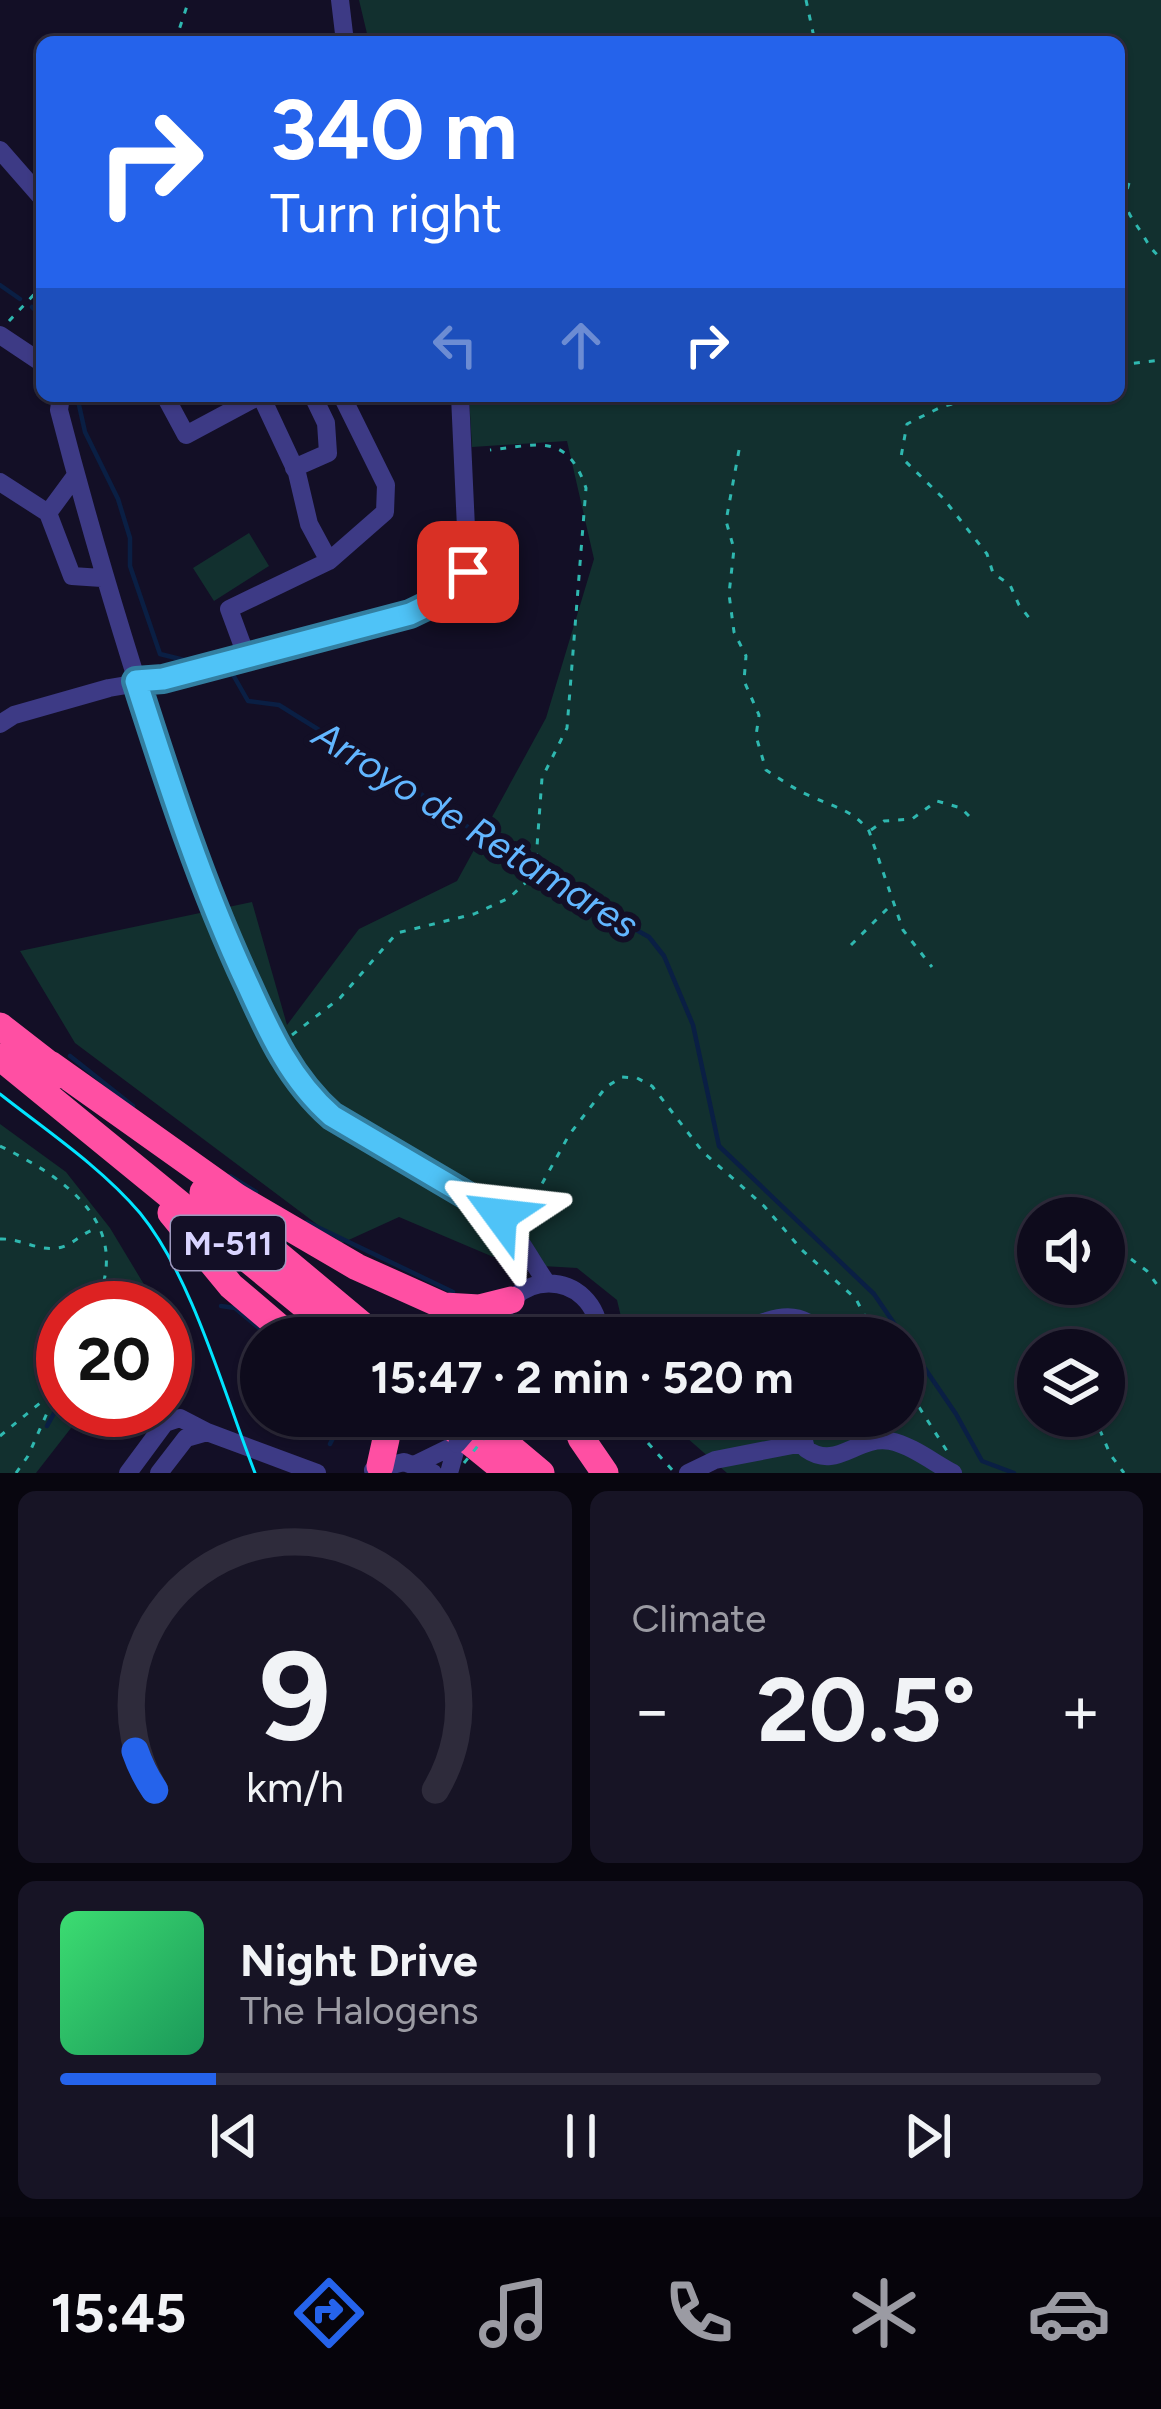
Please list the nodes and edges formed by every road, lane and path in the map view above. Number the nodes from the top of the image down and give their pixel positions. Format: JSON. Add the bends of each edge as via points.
{"nodes":[{"id":1,"x":189,"y":0,"type":"edge"},
{"id":2,"x":340,"y":0,"type":"edge"},
{"id":3,"x":806,"y":0,"type":"edge"},
{"id":4,"x":178,"y":36,"type":"edge"},
{"id":5,"x":344,"y":36,"type":"edge"},
{"id":6,"x":814,"y":36,"type":"edge"},
{"id":7,"x":0,"y":150,"type":"edge"},
{"id":8,"x":1129,"y":183,"type":"dead end"},
{"id":9,"x":36,"y":191,"type":"edge"},
{"id":10,"x":1125,"y":196,"type":"edge"},
{"id":11,"x":1125,"y":207,"type":"edge"},
{"id":12,"x":1161,"y":258,"type":"edge"},
{"id":13,"x":36,"y":293,"type":"edge"},
{"id":14,"x":4,"y":328,"type":"edge"},
{"id":15,"x":36,"y":357,"type":"edge"},
{"id":16,"x":1161,"y":360,"type":"edge"},
{"id":17,"x":1125,"y":364,"type":"edge"},
{"id":18,"x":61,"y":402,"type":"edge"},
{"id":19,"x":168,"y":402,"type":"edge"},
{"id":20,"x":249,"y":402,"type":"edge"},
{"id":21,"x":263,"y":402,"type":"edge"},
{"id":22,"x":344,"y":402,"type":"edge"},
{"id":23,"x":460,"y":402,"type":"edge"},
{"id":24,"x":960,"y":402,"type":"edge"},
{"id":25,"x":316,"y":403,"type":"edge"},
{"id":26,"x":490,"y":450,"type":"dead end"},
{"id":27,"x":739,"y":450,"type":"dead end"},
{"id":28,"x":294,"y":467,"type":"junction"},
{"id":29,"x":76,"y":475,"type":"junction"},
{"id":30,"x":0,"y":482,"type":"edge"},
{"id":31,"x":49,"y":513,"type":"junction"},
{"id":32,"x":329,"y":561,"type":"junction"},
{"id":33,"x":102,"y":578,"type":"junction"},
{"id":34,"x":1034,"y":624,"type":"dead end"},
{"id":35,"x":246,"y":655,"type":"junction"},
{"id":36,"x":136,"y":681,"type":"junction"},
{"id":37,"x":0,"y":724,"type":"edge"},
{"id":38,"x":972,"y":819,"type":"dead end"},
{"id":39,"x":869,"y":831,"type":"junction"},
{"id":40,"x":892,"y":905,"type":"junction"},
{"id":41,"x":850,"y":945,"type":"dead end"},
{"id":42,"x":932,"y":967,"type":"dead end"},
{"id":43,"x":0,"y":1026,"type":"edge"},
{"id":44,"x":276,"y":1048,"type":"junction"},
{"id":45,"x":0,"y":1058,"type":"edge"},
{"id":46,"x":50,"y":1064,"type":"junction"},
{"id":47,"x":0,"y":1146,"type":"edge"},
{"id":48,"x":110,"y":1149,"type":"junction"},
{"id":49,"x":99,"y":1228,"type":"junction"},
{"id":50,"x":0,"y":1238,"type":"edge"},
{"id":51,"x":525,"y":1250,"type":"junction"},
{"id":52,"x":1131,"y":1259,"type":"dead end"},
{"id":53,"x":107,"y":1281,"type":"edge"},
{"id":54,"x":547,"y":1283,"type":"junction"},
{"id":55,"x":1161,"y":1290,"type":"edge"},
{"id":56,"x":516,"y":1296,"type":"junction"},
{"id":57,"x":267,"y":1317,"type":"edge"},
{"id":58,"x":318,"y":1317,"type":"edge"},
{"id":59,"x":353,"y":1317,"type":"edge"},
{"id":60,"x":502,"y":1317,"type":"edge"},
{"id":61,"x":593,"y":1317,"type":"edge"},
{"id":62,"x":865,"y":1317,"type":"edge"},
{"id":63,"x":36,"y":1406,"type":"edge"},
{"id":64,"x":924,"y":1418,"type":"edge"},
{"id":65,"x":207,"y":1432,"type":"junction"},
{"id":66,"x":0,"y":1436,"type":"edge"},
{"id":67,"x":36,"y":1437,"type":"edge"},
{"id":68,"x":386,"y":1437,"type":"edge"},
{"id":69,"x":464,"y":1437,"type":"edge"},
{"id":70,"x":480,"y":1437,"type":"edge"},
{"id":71,"x":501,"y":1437,"type":"edge"},
{"id":72,"x":581,"y":1437,"type":"edge"},
{"id":73,"x":641,"y":1437,"type":"edge"},
{"id":74,"x":803,"y":1437,"type":"edge"},
{"id":75,"x":1103,"y":1437,"type":"edge"},
{"id":76,"x":802,"y":1442,"type":"junction"},
{"id":77,"x":456,"y":1460,"type":"edge"},
{"id":78,"x":951,"y":1464,"type":"edge"},
{"id":79,"x":424,"y":1468,"type":"edge"},
{"id":80,"x":375,"y":1470,"type":"edge"},
{"id":81,"x":312,"y":1472,"type":"edge"},
{"id":82,"x":16,"y":1473,"type":"edge"},
{"id":83,"x":128,"y":1473,"type":"edge"},
{"id":84,"x":159,"y":1473,"type":"edge"},
{"id":85,"x":508,"y":1473,"type":"edge"},
{"id":86,"x":542,"y":1473,"type":"edge"},
{"id":87,"x":605,"y":1473,"type":"edge"},
{"id":88,"x":675,"y":1473,"type":"edge"},
{"id":89,"x":688,"y":1473,"type":"edge"},
{"id":90,"x":1124,"y":1473,"type":"edge"}],
"edges":[{"from":1,"to":4,"type":"path"},
{"from":2,"to":5,"type":"street"},
{"from":3,"to":6,"type":"path"},
{"from":7,"to":9,"type":"street"},
{"from":8,"to":10,"type":"path"},
{"from":11,"to":12,"type":"path"},
{"from":13,"to":14,"type":"path"},
{"from":14,"to":15,"type":"street"},
{"from":16,"to":17,"type":"path"},
{"from":18,"to":29,"type":"street"},
{"from":19,"to":20,"type":"street","via":[[186,435]]},
{"from":21,"to":28,"type":"street"},
{"from":22,"to":32,"type":"street","via":[[386,485],[385,512]]},
{"from":23,"to":35,"type":"street","via":[[468,572],[460,590],[410,614]]},
{"from":24,"to":34,"type":"path","via":[[907,424],[901,457],[943,498]]},
{"from":25,"to":28,"type":"street","via":[[328,454]]},
{"from":26,"to":44,"type":"path","via":[[558,447],[579,466],[586,488],[567,728],[542,778],[535,874],[474,914],[397,933],[340,998]]},
{"from":27,"to":39,"type":"path","via":[[726,521],[734,548],[729,594],[766,770],[849,811]]},
{"from":28,"to":32,"type":"street"},
{"from":29,"to":31,"type":"street"},
{"from":29,"to":33,"type":"street"},
{"from":30,"to":31,"type":"street"},
{"from":31,"to":33,"type":"street","via":[[72,576]]},
{"from":32,"to":35,"type":"street","via":[[229,610]]},
{"from":33,"to":36,"type":"street"},
{"from":35,"to":36,"type":"street"},
{"from":36,"to":37,"type":"street"},
{"from":36,"to":44,"type":"street","via":[[208,900]]},
{"from":38,"to":39,"type":"path","via":[[937,801],[912,819]]},
{"from":39,"to":40,"type":"path"},
{"from":40,"to":41,"type":"path"},
{"from":40,"to":42,"type":"path"},
{"from":43,"to":46,"type":"highway","number":"M-511"},
{"from":44,"to":51,"type":"street","via":[[332,1116],[500,1215]]},
{"from":45,"to":48,"type":"highway","number":"M-511"},
{"from":46,"to":56,"type":"highway","via":[[223,1187],[357,1267],[435,1304],[479,1308]]},
{"from":46,"to":59,"type":"highway","number":"M-511"},
{"from":47,"to":49,"type":"path","via":[[45,1168]]},
{"from":48,"to":57,"type":"highway"},
{"from":48,"to":58,"type":"highway","number":"M-511"},
{"from":49,"to":50,"type":"path","via":[[64,1246]]},
{"from":49,"to":53,"type":"path"},
{"from":51,"to":54,"type":"street"},
{"from":51,"to":56,"type":"street"},
{"from":51,"to":62,"type":"path","via":[[538,1191],[569,1135],[605,1087],[637,1078]]},
{"from":52,"to":55,"type":"path"},
{"from":54,"to":56,"type":"street"},
{"from":54,"to":61,"type":"street","via":[[580,1294]]},
{"from":56,"to":60,"type":"street"},
{"from":63,"to":66,"type":"path"},
{"from":64,"to":78,"type":"path"},
{"from":65,"to":81,"type":"street"},
{"from":65,"to":83,"type":"street","via":[[172,1419]]},
{"from":65,"to":84,"type":"street","via":[[186,1438]]},
{"from":67,"to":82,"type":"path"},
{"from":68,"to":80,"type":"highway"},
{"from":69,"to":85,"type":"highway"},
{"from":70,"to":77,"type":"path","bridge":true},
{"from":71,"to":86,"type":"highway"},
{"from":72,"to":87,"type":"highway"},
{"from":73,"to":88,"type":"path"},
{"from":74,"to":76,"type":"street"},
{"from":75,"to":90,"type":"path"},
{"from":76,"to":78,"type":"street","via":[[829,1460],[890,1441]]},
{"from":76,"to":89,"type":"street"},
{"from":77,"to":79,"type":"street"},
{"from":79,"to":80,"type":"street"}]}
